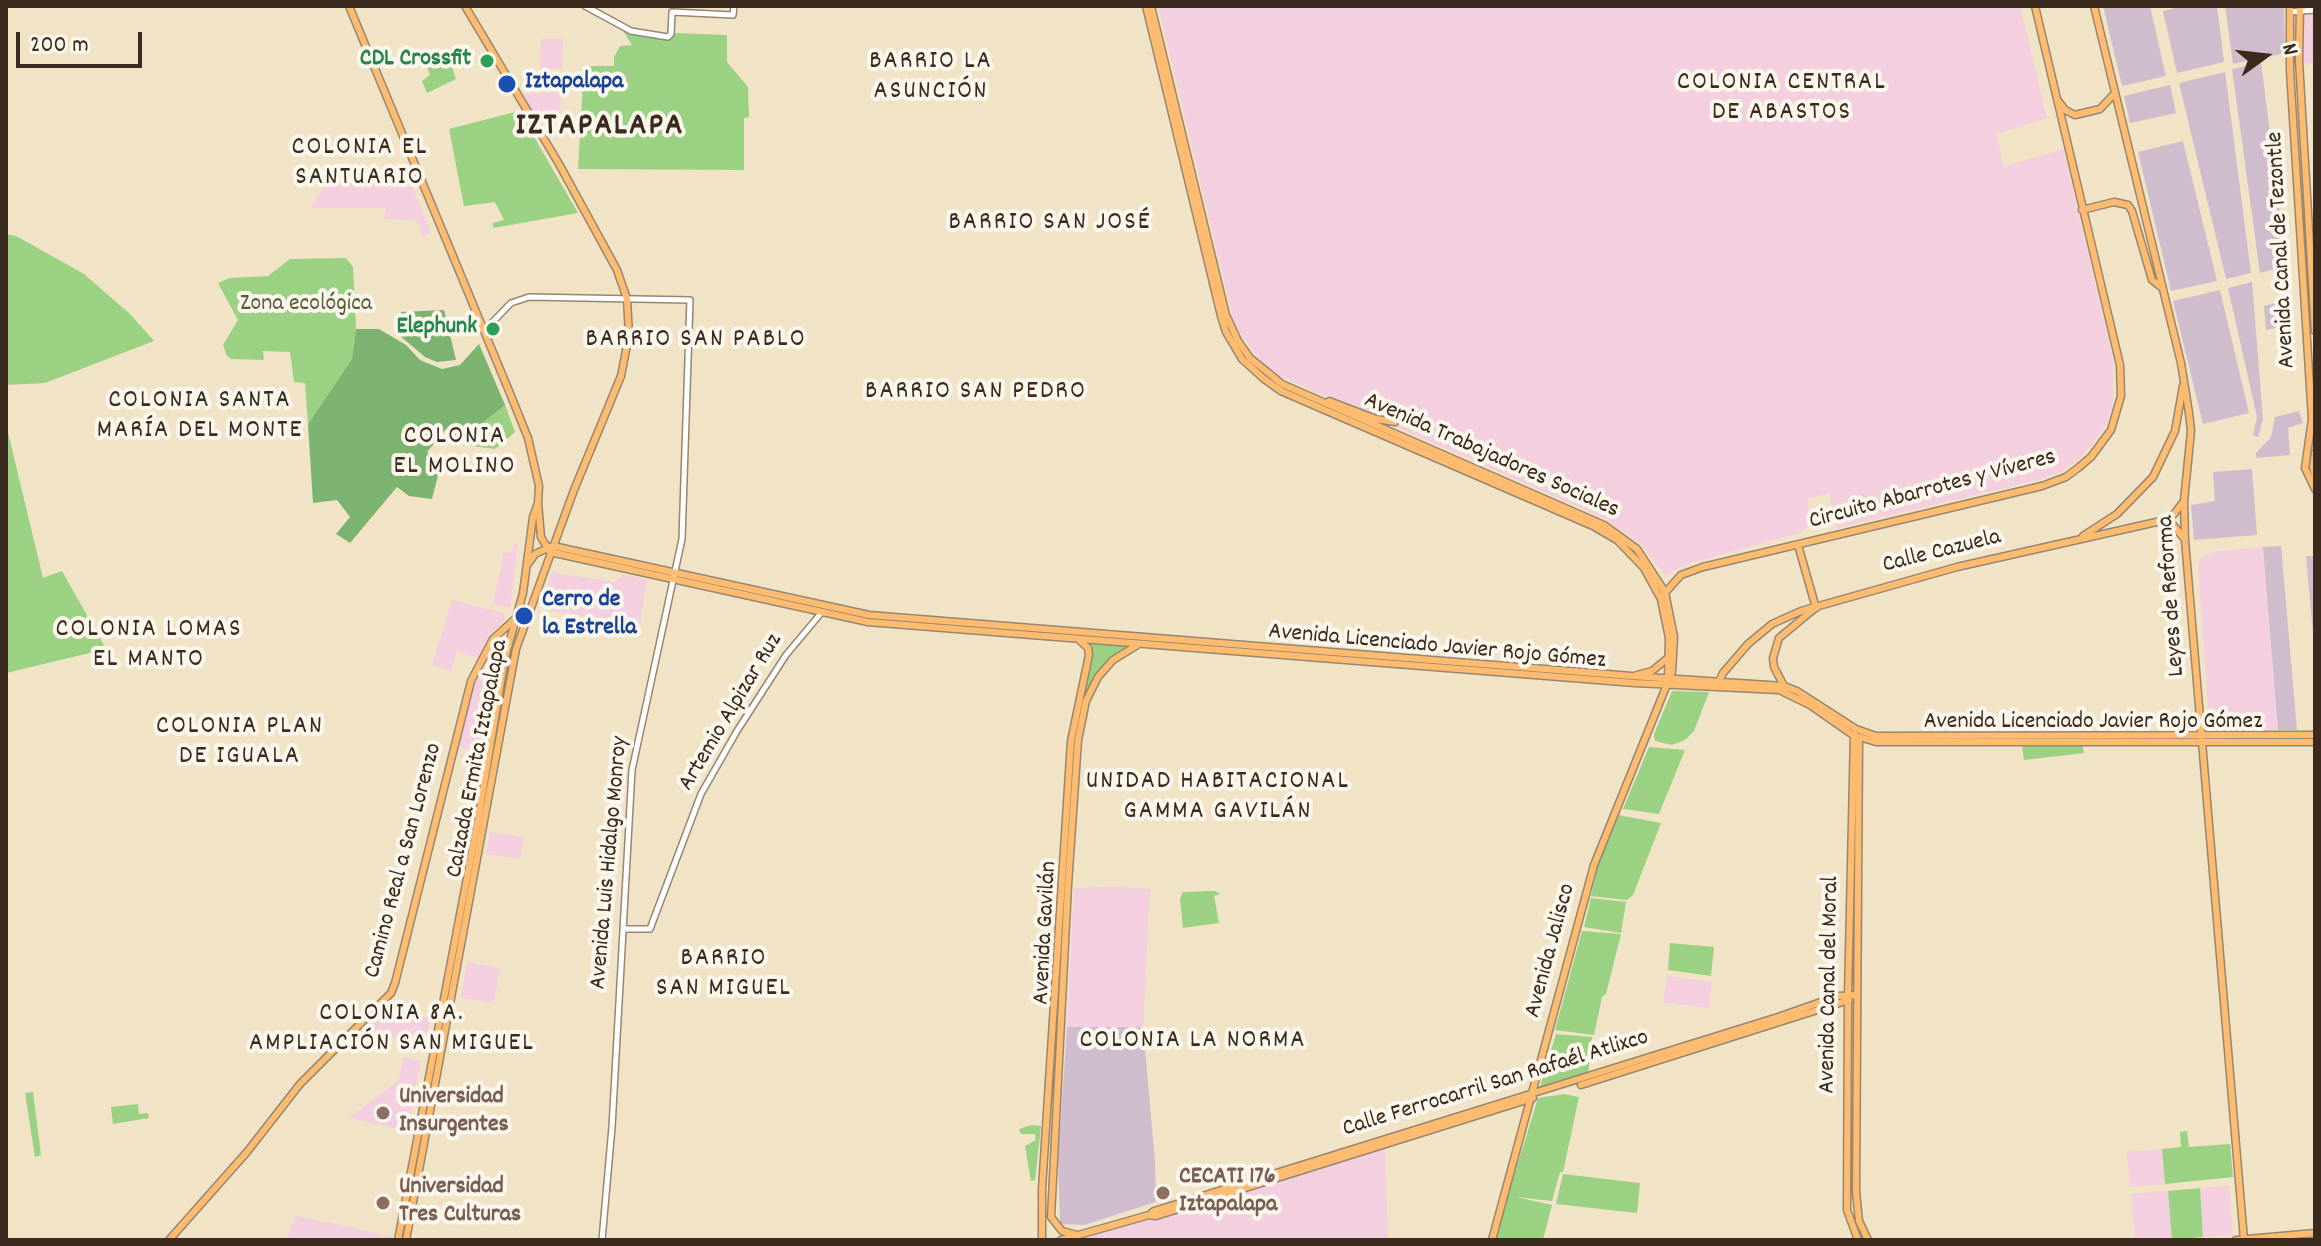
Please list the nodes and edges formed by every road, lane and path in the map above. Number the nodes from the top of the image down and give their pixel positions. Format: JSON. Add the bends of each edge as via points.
{"nodes":[{"id":1,"x":349,"y":6,"type":"edge"},
{"id":2,"x":465,"y":6,"type":"edge"},
{"id":3,"x":585,"y":6,"type":"edge"},
{"id":4,"x":733,"y":6,"type":"edge"},
{"id":5,"x":1149,"y":6,"type":"edge"},
{"id":6,"x":2035,"y":6,"type":"edge"},
{"id":7,"x":2094,"y":6,"type":"edge"},
{"id":8,"x":2315,"y":10,"type":"edge"},
{"id":9,"x":2290,"y":12,"type":"edge"},
{"id":10,"x":2299,"y":13,"type":"edge"},
{"id":11,"x":723,"y":15,"type":"junction"},
{"id":12,"x":2115,"y":93,"type":"junction"},
{"id":13,"x":2058,"y":100,"type":"junction"},
{"id":14,"x":2082,"y":210,"type":"junction"},
{"id":15,"x":2161,"y":287,"type":"junction"},
{"id":16,"x":627,"y":299,"type":"junction"},
{"id":17,"x":484,"y":331,"type":"junction"},
{"id":18,"x":2315,"y":331,"type":"edge"},
{"id":19,"x":2184,"y":383,"type":"junction"},
{"id":20,"x":1311,"y":400,"type":"junction"},
{"id":21,"x":1395,"y":422,"type":"dead end"},
{"id":22,"x":2315,"y":453,"type":"edge"},
{"id":23,"x":2315,"y":475,"type":"edge"},
{"id":24,"x":2315,"y":489,"type":"edge"},
{"id":25,"x":2184,"y":501,"type":"junction"},
{"id":26,"x":538,"y":503,"type":"junction"},
{"id":27,"x":2161,"y":521,"type":"junction"},
{"id":28,"x":2080,"y":538,"type":"junction"},
{"id":29,"x":2185,"y":540,"type":"junction"},
{"id":30,"x":1798,"y":545,"type":"junction"},
{"id":31,"x":550,"y":549,"type":"junction"},
{"id":32,"x":526,"y":568,"type":"junction"},
{"id":33,"x":676,"y":577,"type":"junction"},
{"id":34,"x":1663,"y":596,"type":"junction"},
{"id":35,"x":1815,"y":608,"type":"junction"},
{"id":36,"x":824,"y":610,"type":"junction"},
{"id":37,"x":517,"y":617,"type":"junction"},
{"id":38,"x":1088,"y":636,"type":"junction"},
{"id":39,"x":1075,"y":637,"type":"junction"},
{"id":40,"x":1133,"y":639,"type":"junction"},
{"id":41,"x":1142,"y":642,"type":"junction"},
{"id":42,"x":1088,"y":648,"type":"junction"},
{"id":43,"x":1668,"y":658,"type":"junction"},
{"id":44,"x":1406,"y":660,"type":"junction"},
{"id":45,"x":1521,"y":670,"type":"junction"},
{"id":46,"x":1632,"y":676,"type":"junction"},
{"id":47,"x":1668,"y":682,"type":"junction"},
{"id":48,"x":1718,"y":684,"type":"junction"},
{"id":49,"x":1784,"y":686,"type":"junction"},
{"id":50,"x":1082,"y":700,"type":"junction"},
{"id":51,"x":1820,"y":709,"type":"junction"},
{"id":52,"x":1077,"y":724,"type":"junction"},
{"id":53,"x":1857,"y":733,"type":"junction"},
{"id":54,"x":2315,"y":735,"type":"edge"},
{"id":55,"x":2203,"y":738,"type":"junction"},
{"id":56,"x":2315,"y":742,"type":"edge"},
{"id":57,"x":623,"y":929,"type":"junction"},
{"id":58,"x":1852,"y":998,"type":"junction"},
{"id":59,"x":1581,"y":1085,"type":"dead end"},
{"id":60,"x":1534,"y":1095,"type":"junction"},
{"id":61,"x":2315,"y":1233,"type":"edge"},
{"id":62,"x":1077,"y":1235,"type":"junction"},
{"id":63,"x":169,"y":1240,"type":"edge"},
{"id":64,"x":398,"y":1240,"type":"edge"},
{"id":65,"x":406,"y":1240,"type":"edge"},
{"id":66,"x":602,"y":1240,"type":"edge"},
{"id":67,"x":1042,"y":1240,"type":"edge"},
{"id":68,"x":1061,"y":1240,"type":"edge"},
{"id":69,"x":1492,"y":1240,"type":"edge"},
{"id":70,"x":1858,"y":1240,"type":"edge"},
{"id":71,"x":1868,"y":1240,"type":"edge"},
{"id":72,"x":2236,"y":1240,"type":"edge"},
{"id":73,"x":2244,"y":1240,"type":"edge"}],
"edges":[{"from":1,"to":17,"type":"main road","name":"Calzada Ermita Iztapalapa"},
{"from":2,"to":16,"type":"main road","name":"Calzada Ermita Iztapalapa","via":[[559,164],[617,270]]},
{"from":3,"to":11,"type":"street","via":[[631,31],[668,37],[672,12]]},
{"from":4,"to":11,"type":"street"},
{"from":4,"to":11,"type":"street","via":[[733,15]]},
{"from":5,"to":20,"type":"main road","name":"Avenida Trabajadores Sociales","via":[[1232,330],[1266,373]]},
{"from":6,"to":13,"type":"main road","name":"Circuito Abarrotes y Víveres"},
{"from":7,"to":12,"type":"main road","name":"Leyes de Reforma"},
{"from":8,"to":10,"type":"street"},
{"from":9,"to":10,"type":"main road","via":[[2295,17]]},
{"from":9,"to":24,"type":"main road","name":"Avenida Canal de Tezontle","via":[[2312,419],[2305,468]]},
{"from":10,"to":18,"type":"main road","name":"Avenida Canal de Tezontle"},
{"from":12,"to":13,"type":"main road","via":[[2100,109],[2075,115]]},
{"from":12,"to":15,"type":"main road","name":"Leyes de Reforma"},
{"from":13,"to":14,"type":"main road","name":"Circuito Abarrotes y Víveres"},
{"from":14,"to":15,"type":"main road","via":[[2114,202],[2128,205],[2152,280]]},
{"from":14,"to":30,"type":"main road","name":"Circuito Abarrotes y Víveres","via":[[2122,381],[2111,430],[2091,457],[2066,477],[2042,486]]},
{"from":15,"to":19,"type":"main road","name":"Leyes de Reforma"},
{"from":16,"to":17,"type":"street","via":[[529,297],[508,305]]},
{"from":16,"to":31,"type":"main road","name":"Calzada Ermita Iztapalapa","via":[[623,371]]},
{"from":16,"to":33,"type":"street","name":"Avenida Luis Hidalgo Monroy","via":[[690,300],[686,489]]},
{"from":17,"to":26,"type":"main road","name":"Calzada Ermita Iztapalapa","via":[[528,438]]},
{"from":19,"to":25,"type":"main road","name":"Leyes de Reforma","via":[[2191,431]]},
{"from":19,"to":28,"type":"main road","name":"Calle Cazuela","via":[[2175,431],[2153,477],[2117,514]]},
{"from":20,"to":21,"type":"main road"},
{"from":20,"to":34,"type":"main road","name":"Avenida Trabajadores Sociales","via":[[1604,525],[1637,549]]},
{"from":22,"to":23,"type":"main road"},
{"from":25,"to":27,"type":"main road","name":"Calle Cazuela"},
{"from":25,"to":29,"type":"main road","name":"Leyes de Reforma"},
{"from":26,"to":31,"type":"main road","via":[[540,534]]},
{"from":26,"to":32,"type":"main road","name":"Calzada Ermita Iztapalapa"},
{"from":27,"to":28,"type":"main road","name":"Calle Cazuela"},
{"from":27,"to":29,"type":"main road","via":[[2173,525]]},
{"from":28,"to":35,"type":"main road","name":"Calle Cazuela"},
{"from":29,"to":55,"type":"main road","name":"Leyes de Reforma"},
{"from":30,"to":34,"type":"main road","name":"Circuito Abarrotes y Víveres","via":[[1687,572]]},
{"from":30,"to":35,"type":"main road"},
{"from":31,"to":32,"type":"main road","via":[[533,556]]},
{"from":31,"to":33,"type":"main road","name":"Avenida Licenciado Javier Rojo Gómez"},
{"from":31,"to":65,"type":"main road","name":"Calzada Ermita Iztapalapa","via":[[513,662]]},
{"from":32,"to":37,"type":"main road","name":"Calzada Ermita Iztapalapa"},
{"from":33,"to":36,"type":"main road","name":"Avenida Licenciado Javier Rojo Gómez"},
{"from":33,"to":57,"type":"street","name":"Avenida Luis Hidalgo Monroy","via":[[632,770]]},
{"from":34,"to":43,"type":"main road","name":"Avenida Trabajadores Sociales"},
{"from":34,"to":47,"type":"main road","name":"Avenida Trabajadores Sociales","via":[[1674,637]]},
{"from":35,"to":48,"type":"main road","name":"Calle Cazuela","via":[[1761,632]]},
{"from":35,"to":49,"type":"main road","name":"Calle Cazuela","via":[[1779,638],[1773,658]]},
{"from":36,"to":38,"type":"main road","name":"Avenida Licenciado Javier Rojo Gómez"},
{"from":36,"to":39,"type":"main road","name":"Avenida Licenciado Javier Rojo Gómez","via":[[868,622]]},
{"from":36,"to":57,"type":"street","name":"Artemio Alpizar Ruz","via":[[786,655],[701,794],[650,929]]},
{"from":37,"to":63,"type":"main road","name":"Camino Real a San Lorenzo","via":[[493,639],[474,675],[391,993],[281,1106]]},
{"from":37,"to":64,"type":"main road","name":"Calzada Ermita Iztapalapa","via":[[505,658]]},
{"from":38,"to":39,"type":"main road","name":"Avenida Licenciado Javier Rojo Gómez"},
{"from":38,"to":40,"type":"main road","name":"Avenida Licenciado Javier Rojo Gómez"},
{"from":38,"to":42,"type":"main road","name":"Avenida Gavilán"},
{"from":39,"to":42,"type":"main road"},
{"from":40,"to":41,"type":"main road","name":"Avenida Licenciado Javier Rojo Gómez"},
{"from":40,"to":44,"type":"main road","name":"Avenida Licenciado Javier Rojo Gómez"},
{"from":41,"to":44,"type":"main road","name":"Avenida Licenciado Javier Rojo Gómez"},
{"from":41,"to":50,"type":"main road","name":"Avenida Gavilán","via":[[1107,666]]},
{"from":42,"to":50,"type":"main road","name":"Avenida Gavilán"},
{"from":43,"to":46,"type":"main road","via":[[1652,671]]},
{"from":43,"to":47,"type":"main road","name":"Avenida Trabajadores Sociales"},
{"from":44,"to":45,"type":"main road","name":"Avenida Licenciado Javier Rojo Gómez"},
{"from":45,"to":46,"type":"main road","name":"Avenida Licenciado Javier Rojo Gómez"},
{"from":45,"to":47,"type":"main road","name":"Avenida Licenciado Javier Rojo Gómez"},
{"from":46,"to":47,"type":"main road","name":"Avenida Licenciado Javier Rojo Gómez"},
{"from":47,"to":48,"type":"main road","name":"Avenida Licenciado Javier Rojo Gómez"},
{"from":47,"to":60,"type":"main road","name":"Avenida Jalisco","via":[[1594,865]]},
{"from":48,"to":49,"type":"main road","name":"Avenida Licenciado Javier Rojo Gómez"},
{"from":48,"to":51,"type":"main road","name":"Avenida Licenciado Javier Rojo Gómez","via":[[1779,690]]},
{"from":49,"to":51,"type":"main road","name":"Avenida Licenciado Javier Rojo Gómez"},
{"from":50,"to":52,"type":"main road","name":"Avenida Gavilán"},
{"from":51,"to":53,"type":"main road","name":"Avenida Licenciado Javier Rojo Gómez"},
{"from":52,"to":62,"type":"main road","name":"Avenida Gavilán","via":[[1051,1217],[1062,1231]]},
{"from":52,"to":67,"type":"main road","name":"Avenida Gavilán"},
{"from":53,"to":55,"type":"main road","name":"Avenida Licenciado Javier Rojo Gómez","via":[[1890,742]]},
{"from":53,"to":58,"type":"main road","name":"Avenida Canal del Moral"},
{"from":54,"to":55,"type":"main road","name":"Avenida Licenciado Javier Rojo Gómez"},
{"from":55,"to":56,"type":"main road","name":"Avenida Licenciado Javier Rojo Gómez"},
{"from":55,"to":73,"type":"main road","name":"Leyes de Reforma"},
{"from":57,"to":66,"type":"street","name":"Avenida Luis Hidalgo Monroy"},
{"from":58,"to":59,"type":"main road","name":"Calle Ferrocarril San Rafaél Atlixco"},
{"from":58,"to":60,"type":"main road","name":"Calle Ferrocarril San Rafaél Atlixco","via":[[1838,996]]},
{"from":58,"to":70,"type":"main road","name":"Avenida Canal del Moral","via":[[1847,1210]]},
{"from":58,"to":71,"type":"main road","name":"Avenida Canal del Moral","via":[[1856,1192],[1859,1221]]},
{"from":60,"to":62,"type":"main road","name":"Calle Ferrocarril San Rafaél Atlixco","via":[[1156,1216]]},
{"from":60,"to":69,"type":"main road","name":"Avenida Jalisco"},
{"from":61,"to":73,"type":"main road"},
{"from":62,"to":68,"type":"main road","name":"Calle Ferrocarril San Rafaél Atlixco"},
{"from":72,"to":73,"type":"main road"}]}
